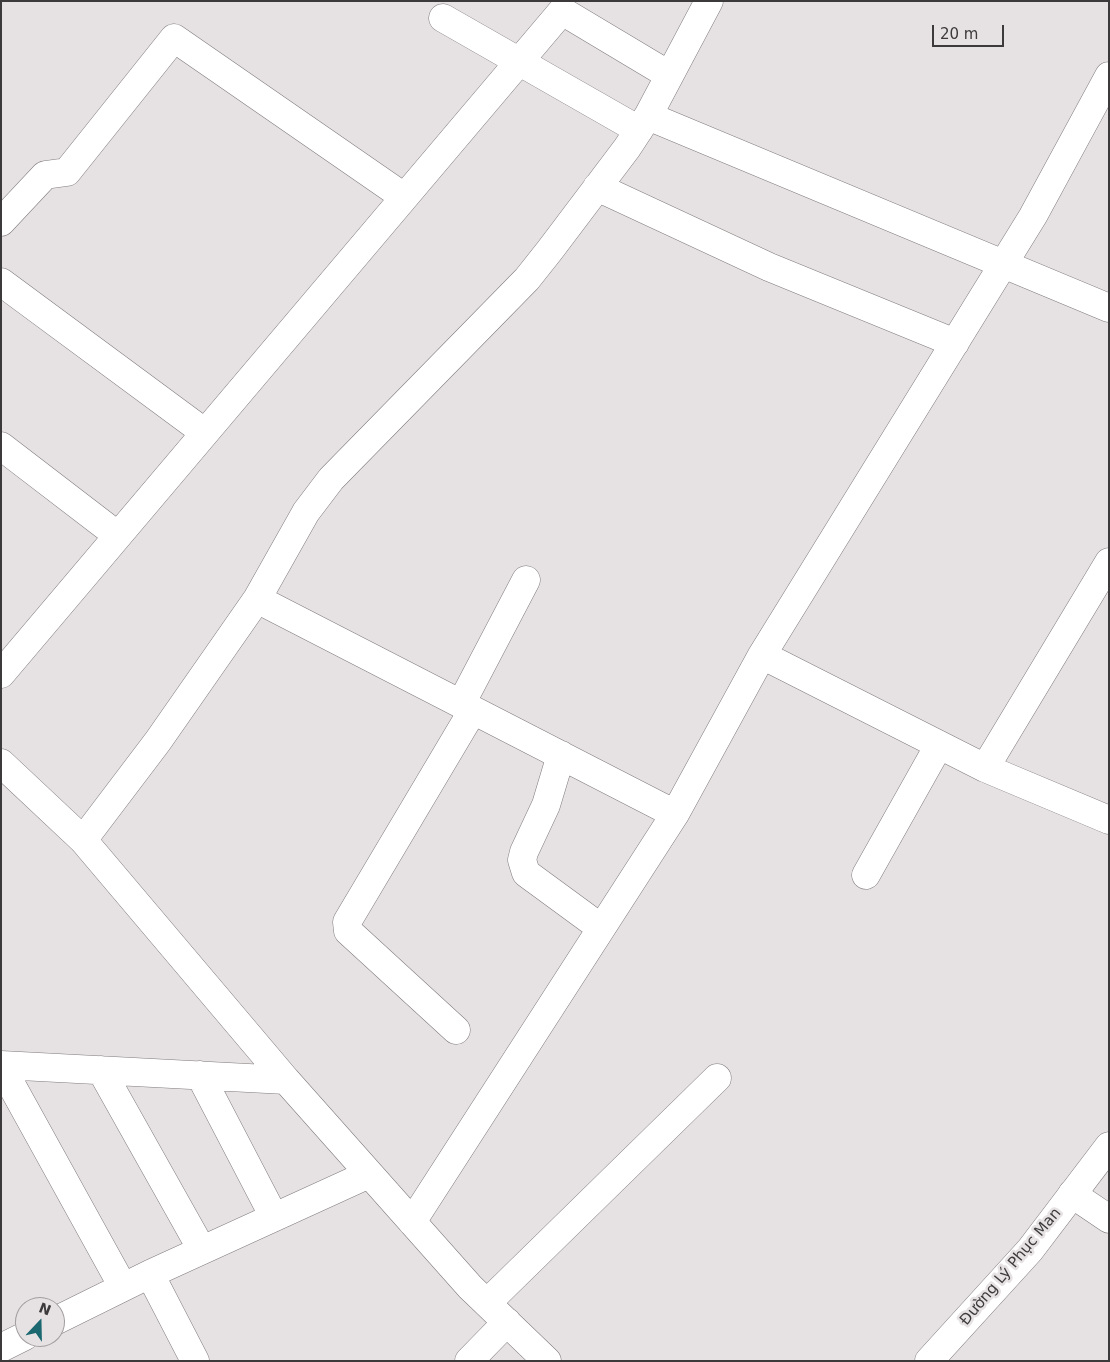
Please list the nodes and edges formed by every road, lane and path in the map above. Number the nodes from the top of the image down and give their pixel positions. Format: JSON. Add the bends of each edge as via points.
{"nodes":[{"id":1,"x":709,"y":1,"type":"edge"},
{"id":2,"x":583,"y":11,"type":"edge"},
{"id":3,"x":443,"y":18,"type":"dead end"},
{"id":4,"x":520,"y":60,"type":"junction"},
{"id":5,"x":669,"y":75,"type":"junction"},
{"id":6,"x":1109,"y":76,"type":"edge"},
{"id":7,"x":643,"y":123,"type":"junction"},
{"id":8,"x":598,"y":187,"type":"junction"},
{"id":9,"x":404,"y":197,"type":"junction"},
{"id":10,"x":1,"y":222,"type":"edge"},
{"id":11,"x":1004,"y":264,"type":"junction"},
{"id":12,"x":1,"y":282,"type":"edge"},
{"id":13,"x":1109,"y":308,"type":"edge"},
{"id":14,"x":955,"y":343,"type":"junction"},
{"id":15,"x":204,"y":432,"type":"junction"},
{"id":16,"x":1,"y":446,"type":"edge"},
{"id":17,"x":117,"y":535,"type":"junction"},
{"id":18,"x":1109,"y":562,"type":"edge"},
{"id":19,"x":526,"y":580,"type":"dead end"},
{"id":20,"x":257,"y":599,"type":"junction"},
{"id":21,"x":762,"y":655,"type":"junction"},
{"id":22,"x":1,"y":674,"type":"edge"},
{"id":23,"x":467,"y":707,"type":"junction"},
{"id":24,"x":939,"y":745,"type":"junction"},
{"id":25,"x":561,"y":755,"type":"junction"},
{"id":26,"x":1,"y":763,"type":"edge"},
{"id":27,"x":985,"y":768,"type":"junction"},
{"id":28,"x":675,"y":814,"type":"junction"},
{"id":29,"x":1109,"y":820,"type":"edge"},
{"id":30,"x":83,"y":840,"type":"junction"},
{"id":31,"x":866,"y":876,"type":"dead end"},
{"id":32,"x":601,"y":928,"type":"junction"},
{"id":33,"x":456,"y":1030,"type":"dead end"},
{"id":34,"x":1,"y":1065,"type":"edge"},
{"id":35,"x":101,"y":1070,"type":"junction"},
{"id":36,"x":200,"y":1075,"type":"junction"},
{"id":37,"x":717,"y":1078,"type":"dead end"},
{"id":38,"x":286,"y":1080,"type":"junction"},
{"id":39,"x":1109,"y":1146,"type":"edge"},
{"id":40,"x":369,"y":1174,"type":"junction"},
{"id":41,"x":1072,"y":1194,"type":"junction"},
{"id":42,"x":1107,"y":1213,"type":"edge"},
{"id":43,"x":274,"y":1217,"type":"junction"},
{"id":44,"x":412,"y":1222,"type":"junction"},
{"id":45,"x":202,"y":1250,"type":"junction"},
{"id":46,"x":150,"y":1274,"type":"junction"},
{"id":47,"x":123,"y":1287,"type":"junction"},
{"id":48,"x":487,"y":1303,"type":"junction"},
{"id":49,"x":65,"y":1316,"type":"edge"},
{"id":50,"x":507,"y":1322,"type":"junction"},
{"id":51,"x":15,"y":1341,"type":"edge"},
{"id":52,"x":1,"y":1348,"type":"edge"},
{"id":53,"x":194,"y":1361,"type":"edge"},
{"id":54,"x":469,"y":1361,"type":"edge"},
{"id":55,"x":547,"y":1361,"type":"edge"},
{"id":56,"x":929,"y":1361,"type":"edge"}],
"edges":[{"from":1,"to":5,"type":"street"},
{"from":2,"to":4,"type":"street","via":[[562,11]]},
{"from":2,"to":5,"type":"street"},
{"from":3,"to":4,"type":"street"},
{"from":4,"to":7,"type":"street"},
{"from":4,"to":9,"type":"street"},
{"from":5,"to":7,"type":"street"},
{"from":6,"to":11,"type":"street"},
{"from":7,"to":8,"type":"street"},
{"from":7,"to":11,"type":"street"},
{"from":8,"to":14,"type":"street","via":[[769,267]]},
{"from":8,"to":20,"type":"street","via":[[527,278],[331,479],[306,512]]},
{"from":9,"to":10,"type":"street","via":[[174,38],[67,172],[45,175]]},
{"from":9,"to":15,"type":"street"},
{"from":11,"to":13,"type":"street"},
{"from":11,"to":14,"type":"street"},
{"from":12,"to":15,"type":"street"},
{"from":14,"to":21,"type":"street"},
{"from":15,"to":17,"type":"street"},
{"from":16,"to":17,"type":"street"},
{"from":17,"to":22,"type":"street"},
{"from":18,"to":27,"type":"street"},
{"from":19,"to":23,"type":"street"},
{"from":20,"to":23,"type":"street"},
{"from":20,"to":30,"type":"street","via":[[158,741]]},
{"from":21,"to":24,"type":"street"},
{"from":21,"to":28,"type":"street"},
{"from":23,"to":25,"type":"street"},
{"from":23,"to":33,"type":"street","via":[[347,922],[348,931]]},
{"from":24,"to":27,"type":"street"},
{"from":24,"to":31,"type":"street"},
{"from":25,"to":28,"type":"street"},
{"from":25,"to":32,"type":"street","via":[[546,805],[522,860],[526,873]]},
{"from":26,"to":30,"type":"street"},
{"from":27,"to":29,"type":"street"},
{"from":28,"to":32,"type":"street"},
{"from":30,"to":38,"type":"street"},
{"from":32,"to":44,"type":"street"},
{"from":34,"to":35,"type":"street"},
{"from":34,"to":47,"type":"street"},
{"from":35,"to":36,"type":"street"},
{"from":35,"to":45,"type":"street"},
{"from":36,"to":38,"type":"street"},
{"from":36,"to":43,"type":"street"},
{"from":37,"to":48,"type":"street"},
{"from":38,"to":40,"type":"street"},
{"from":39,"to":41,"type":"street","name":"Đường Lý Phục Man"},
{"from":40,"to":43,"type":"street"},
{"from":40,"to":44,"type":"street"},
{"from":41,"to":42,"type":"street"},
{"from":41,"to":56,"type":"street","name":"Đường Lý Phục Man","via":[[1030,1250]]},
{"from":43,"to":45,"type":"street"},
{"from":44,"to":48,"type":"street"},
{"from":45,"to":46,"type":"street"},
{"from":46,"to":47,"type":"street"},
{"from":46,"to":53,"type":"street"},
{"from":47,"to":49,"type":"street"},
{"from":48,"to":50,"type":"street"},
{"from":50,"to":54,"type":"street"},
{"from":50,"to":55,"type":"street"},
{"from":51,"to":52,"type":"street"}]}
